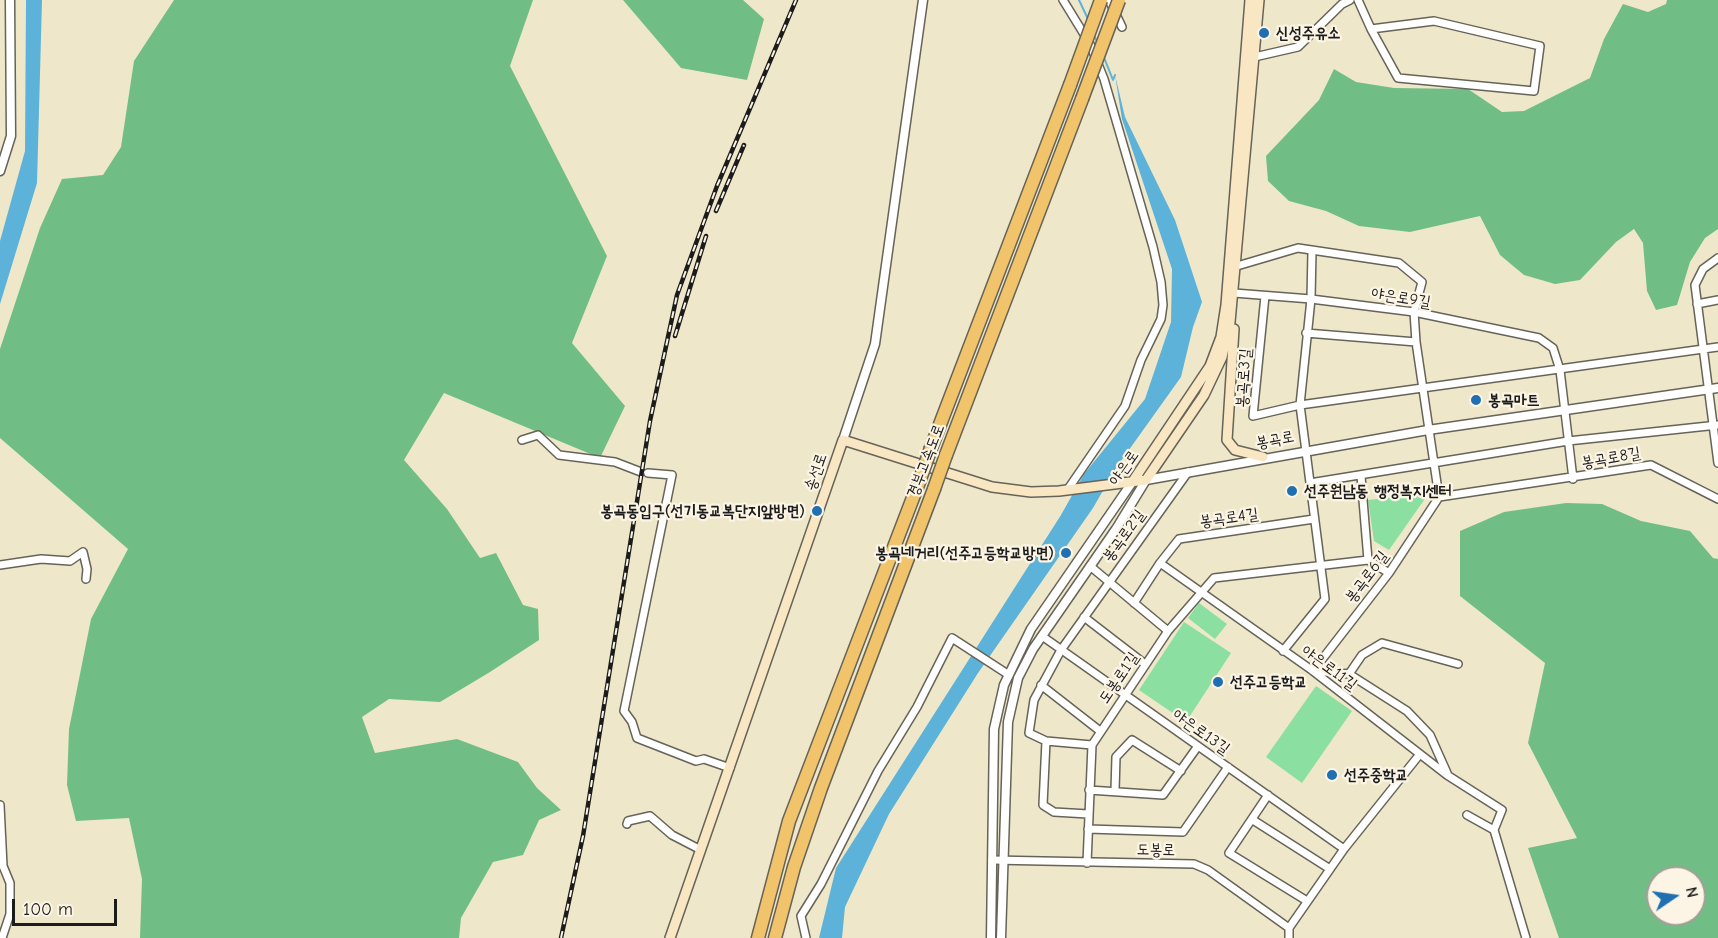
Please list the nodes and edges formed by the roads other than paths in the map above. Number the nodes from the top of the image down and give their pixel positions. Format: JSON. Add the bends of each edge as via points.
{"nodes":[{"id":1,"x":10,"y":0,"type":"edge"},
{"id":2,"x":923,"y":0,"type":"edge"},
{"id":3,"x":1063,"y":0,"type":"edge"},
{"id":4,"x":1101,"y":0,"type":"edge"},
{"id":5,"x":1108,"y":0,"type":"edge"},
{"id":6,"x":1119,"y":0,"type":"edge"},
{"id":7,"x":1250,"y":0,"type":"edge"},
{"id":8,"x":1259,"y":0,"type":"edge"},
{"id":9,"x":1350,"y":0,"type":"edge"},
{"id":10,"x":1358,"y":0,"type":"edge"},
{"id":11,"x":1122,"y":27,"type":"dead end"},
{"id":12,"x":1371,"y":29,"type":"junction"},
{"id":13,"x":1250,"y":58,"type":"junction"},
{"id":14,"x":0,"y":171,"type":"edge"},
{"id":15,"x":1312,"y":251,"type":"junction"},
{"id":16,"x":1718,"y":258,"type":"edge"},
{"id":17,"x":1237,"y":266,"type":"junction"},
{"id":18,"x":1234,"y":293,"type":"junction"},
{"id":19,"x":1265,"y":296,"type":"junction"},
{"id":20,"x":1311,"y":299,"type":"junction"},
{"id":21,"x":1718,"y":300,"type":"edge"},
{"id":22,"x":1697,"y":304,"type":"junction"},
{"id":23,"x":1414,"y":312,"type":"junction"},
{"id":24,"x":1306,"y":333,"type":"junction"},
{"id":25,"x":1416,"y":342,"type":"junction"},
{"id":26,"x":1718,"y":347,"type":"edge"},
{"id":27,"x":1703,"y":350,"type":"junction"},
{"id":28,"x":1555,"y":354,"type":"joint"},
{"id":29,"x":1560,"y":370,"type":"junction"},
{"id":30,"x":1423,"y":387,"type":"junction"},
{"id":31,"x":1713,"y":389,"type":"edge"},
{"id":32,"x":1300,"y":405,"type":"junction"},
{"id":33,"x":1564,"y":411,"type":"junction"},
{"id":34,"x":1716,"y":426,"type":"edge"},
{"id":35,"x":1428,"y":430,"type":"junction"},
{"id":36,"x":522,"y":440,"type":"dead end"},
{"id":37,"x":843,"y":440,"type":"junction"},
{"id":38,"x":1568,"y":441,"type":"junction"},
{"id":39,"x":1307,"y":449,"type":"junction"},
{"id":40,"x":1263,"y":457,"type":"junction"},
{"id":41,"x":1718,"y":463,"type":"edge"},
{"id":42,"x":1434,"y":465,"type":"junction"},
{"id":43,"x":1188,"y":472,"type":"junction"},
{"id":44,"x":1361,"y":476,"type":"junction"},
{"id":45,"x":1573,"y":479,"type":"junction"},
{"id":46,"x":1146,"y":480,"type":"junction"},
{"id":47,"x":1133,"y":481,"type":"junction"},
{"id":48,"x":1310,"y":483,"type":"junction"},
{"id":49,"x":1068,"y":489,"type":"junction"},
{"id":50,"x":1438,"y":497,"type":"junction"},
{"id":51,"x":1718,"y":499,"type":"edge"},
{"id":52,"x":1314,"y":519,"type":"junction"},
{"id":53,"x":1368,"y":560,"type":"junction"},
{"id":54,"x":1160,"y":563,"type":"junction"},
{"id":55,"x":0,"y":565,"type":"edge"},
{"id":56,"x":1090,"y":566,"type":"junction"},
{"id":57,"x":1321,"y":567,"type":"junction"},
{"id":58,"x":1389,"y":573,"type":"junction"},
{"id":59,"x":86,"y":579,"type":"dead end"},
{"id":60,"x":1108,"y":581,"type":"junction"},
{"id":61,"x":1199,"y":592,"type":"junction"},
{"id":62,"x":1134,"y":603,"type":"junction"},
{"id":63,"x":1083,"y":617,"type":"junction"},
{"id":64,"x":1168,"y":631,"type":"junction"},
{"id":65,"x":1042,"y":636,"type":"junction"},
{"id":66,"x":1061,"y":650,"type":"junction"},
{"id":67,"x":1283,"y":651,"type":"junction"},
{"id":68,"x":1145,"y":664,"type":"junction"},
{"id":69,"x":1458,"y":664,"type":"dead end"},
{"id":70,"x":1313,"y":671,"type":"junction"},
{"id":71,"x":1349,"y":674,"type":"junction"},
{"id":72,"x":1009,"y":675,"type":"junction"},
{"id":73,"x":1041,"y":685,"type":"junction"},
{"id":74,"x":1124,"y":694,"type":"junction"},
{"id":75,"x":1100,"y":731,"type":"junction"},
{"id":76,"x":1046,"y":741,"type":"junction"},
{"id":77,"x":1092,"y":745,"type":"junction"},
{"id":78,"x":1198,"y":746,"type":"junction"},
{"id":79,"x":1420,"y":754,"type":"junction"},
{"id":80,"x":1228,"y":767,"type":"junction"},
{"id":81,"x":730,"y":768,"type":"junction"},
{"id":82,"x":1181,"y":771,"type":"junction"},
{"id":83,"x":1447,"y":775,"type":"junction"},
{"id":84,"x":1089,"y":790,"type":"junction"},
{"id":85,"x":1115,"y":790,"type":"junction"},
{"id":86,"x":1268,"y":795,"type":"junction"},
{"id":87,"x":0,"y":805,"type":"edge"},
{"id":88,"x":1088,"y":814,"type":"junction"},
{"id":89,"x":1467,"y":815,"type":"dead end"},
{"id":90,"x":1253,"y":820,"type":"junction"},
{"id":91,"x":627,"y":824,"type":"dead end"},
{"id":92,"x":1088,"y":829,"type":"junction"},
{"id":93,"x":1494,"y":830,"type":"junction"},
{"id":94,"x":1344,"y":849,"type":"junction"},
{"id":95,"x":701,"y":850,"type":"junction"},
{"id":96,"x":992,"y":860,"type":"junction"},
{"id":97,"x":1002,"y":860,"type":"junction"},
{"id":98,"x":1087,"y":862,"type":"junction"},
{"id":99,"x":1330,"y":869,"type":"junction"},
{"id":100,"x":1307,"y":901,"type":"junction"},
{"id":101,"x":1289,"y":928,"type":"junction"},
{"id":102,"x":2,"y":938,"type":"edge"},
{"id":103,"x":670,"y":938,"type":"edge"},
{"id":104,"x":758,"y":938,"type":"edge"},
{"id":105,"x":775,"y":938,"type":"edge"},
{"id":106,"x":806,"y":938,"type":"edge"},
{"id":107,"x":991,"y":938,"type":"edge"},
{"id":108,"x":1001,"y":938,"type":"edge"},
{"id":109,"x":1288,"y":938,"type":"edge"},
{"id":110,"x":1526,"y":938,"type":"edge"}],
"edges":[{"from":1,"to":14,"type":"street","via":[[10,136]]},
{"from":2,"to":37,"type":"street","name":"송선로","via":[[875,344]]},
{"from":3,"to":49,"type":"street","via":[[1090,44],[1104,79],[1153,248],[1163,304],[1161,319],[1125,406]]},
{"from":4,"to":104,"type":"highway","name":"경부고속도로","bridge":true,"via":[[789,821]]},
{"from":5,"to":11,"type":"street"},
{"from":6,"to":105,"type":"highway","name":"경부고속도로","bridge":true,"via":[[821,788]]},
{"from":7,"to":13,"type":"main road","name":"야은로"},
{"from":8,"to":13,"type":"main road","name":"야은로"},
{"from":9,"to":13,"type":"street","via":[[1298,47]]},
{"from":10,"to":12,"type":"street"},
{"from":12,"to":12,"type":"street","via":[[1398,78],[1534,91],[1540,45],[1434,21]]},
{"from":13,"to":17,"type":"main road","name":"야은로"},
{"from":13,"to":47,"type":"main road","name":"야은로","via":[[1221,337],[1210,366]]},
{"from":15,"to":17,"type":"street","via":[[1298,248]]},
{"from":15,"to":20,"type":"street"},
{"from":15,"to":23,"type":"street","via":[[1400,263],[1422,282]]},
{"from":16,"to":22,"type":"street","via":[[1703,269],[1695,285]]},
{"from":17,"to":18,"type":"main road","name":"야은로"},
{"from":18,"to":19,"type":"street","name":"야은로9길"},
{"from":18,"to":40,"type":"main road","via":[[1227,440],[1235,450]]},
{"from":18,"to":46,"type":"main road","name":"야은로","via":[[1227,341],[1215,375]]},
{"from":19,"to":20,"type":"street","name":"야은로9길"},
{"from":19,"to":32,"type":"street","name":"봉곡로3길","via":[[1253,416]]},
{"from":20,"to":23,"type":"street","name":"야은로9길"},
{"from":20,"to":24,"type":"street"},
{"from":21,"to":22,"type":"street"},
{"from":22,"to":27,"type":"street"},
{"from":23,"to":25,"type":"street"},
{"from":23,"to":28,"type":"street","name":"야은로9길","via":[[1539,338],[1550,344]]},
{"from":24,"to":25,"type":"street"},
{"from":24,"to":32,"type":"street"},
{"from":25,"to":30,"type":"street"},
{"from":26,"to":27,"type":"street","name":"봉곡로3길"},
{"from":27,"to":29,"type":"street","name":"봉곡로3길"},
{"from":27,"to":31,"type":"street"},
{"from":28,"to":29,"type":"street","name":"봉곡로8길"},
{"from":29,"to":30,"type":"street","name":"봉곡로3길"},
{"from":29,"to":33,"type":"street","name":"봉곡로8길"},
{"from":30,"to":32,"type":"street","name":"봉곡로3길"},
{"from":30,"to":35,"type":"street"},
{"from":31,"to":33,"type":"street","name":"봉곡로"},
{"from":31,"to":34,"type":"street"},
{"from":32,"to":39,"type":"street"},
{"from":33,"to":35,"type":"street","name":"봉곡로"},
{"from":33,"to":38,"type":"street","name":"봉곡로8길"},
{"from":34,"to":38,"type":"street","name":"봉곡로8길"},
{"from":34,"to":41,"type":"street"},
{"from":35,"to":39,"type":"street","name":"봉곡로"},
{"from":35,"to":42,"type":"street"},
{"from":36,"to":81,"type":"street","via":[[538,435],[559,455],[672,475],[624,711],[637,738],[696,761],[704,759]]},
{"from":37,"to":49,"type":"main road","name":"봉곡로","via":[[992,487],[1031,492]]},
{"from":37,"to":81,"type":"main road","name":"송선로"},
{"from":38,"to":42,"type":"street"},
{"from":38,"to":45,"type":"street","name":"봉곡로8길"},
{"from":39,"to":40,"type":"street","name":"봉곡로"},
{"from":39,"to":48,"type":"street"},
{"from":40,"to":43,"type":"street","name":"봉곡로"},
{"from":42,"to":44,"type":"street"},
{"from":42,"to":50,"type":"street"},
{"from":43,"to":46,"type":"street","name":"봉곡로"},
{"from":43,"to":60,"type":"street","name":"봉곡로2길"},
{"from":44,"to":48,"type":"street"},
{"from":44,"to":53,"type":"street"},
{"from":45,"to":50,"type":"street"},
{"from":45,"to":51,"type":"street","name":"봉곡로8길","via":[[1651,465]]},
{"from":46,"to":47,"type":"main road","name":"봉곡로"},
{"from":46,"to":56,"type":"street","name":"야은로"},
{"from":47,"to":49,"type":"main road","name":"봉곡로"},
{"from":47,"to":72,"type":"street","name":"야은로","via":[[1031,629]]},
{"from":48,"to":52,"type":"street"},
{"from":50,"to":58,"type":"street","name":"봉곡로6길"},
{"from":52,"to":54,"type":"street","name":"봉곡로4길","via":[[1179,539]]},
{"from":52,"to":57,"type":"street"},
{"from":53,"to":57,"type":"street"},
{"from":53,"to":58,"type":"street"},
{"from":54,"to":61,"type":"street","name":"야은로11길"},
{"from":54,"to":62,"type":"street"},
{"from":55,"to":59,"type":"street","via":[[41,559],[70,561],[83,552]]},
{"from":56,"to":60,"type":"street"},
{"from":56,"to":65,"type":"street","name":"야은로"},
{"from":57,"to":61,"type":"street","via":[[1214,578]]},
{"from":57,"to":67,"type":"street","via":[[1325,599]]},
{"from":58,"to":70,"type":"street","name":"봉곡로6길"},
{"from":60,"to":62,"type":"street"},
{"from":60,"to":63,"type":"street","name":"봉곡로2길"},
{"from":61,"to":64,"type":"street","name":"도봉로1길"},
{"from":61,"to":67,"type":"street","name":"야은로11길"},
{"from":62,"to":64,"type":"street"},
{"from":63,"to":66,"type":"street","name":"봉곡로2길"},
{"from":63,"to":68,"type":"street"},
{"from":64,"to":68,"type":"street","name":"도봉로1길"},
{"from":65,"to":66,"type":"street","name":"야은로13길"},
{"from":65,"to":97,"type":"street","name":"야은로","via":[[1018,678],[1008,722]]},
{"from":66,"to":73,"type":"street","name":"봉곡로2길"},
{"from":66,"to":74,"type":"street","name":"야은로13길"},
{"from":67,"to":70,"type":"street","name":"야은로11길"},
{"from":68,"to":74,"type":"street","name":"도봉로1길"},
{"from":69,"to":71,"type":"street","via":[[1382,643],[1362,655]]},
{"from":70,"to":71,"type":"street"},
{"from":70,"to":79,"type":"street","name":"야은로11길"},
{"from":71,"to":83,"type":"street","via":[[1407,711],[1430,735]]},
{"from":72,"to":96,"type":"street","name":"야은로","via":[[994,729]]},
{"from":72,"to":106,"type":"street","via":[[952,638],[801,916]]},
{"from":73,"to":75,"type":"street"},
{"from":73,"to":76,"type":"street","name":"봉곡로2길","via":[[1034,700],[1029,733]]},
{"from":74,"to":75,"type":"street","name":"도봉로1길"},
{"from":74,"to":78,"type":"street","name":"야은로13길"},
{"from":75,"to":77,"type":"street","name":"도봉로1길"},
{"from":76,"to":77,"type":"street"},
{"from":76,"to":88,"type":"street","via":[[1043,805],[1054,812]]},
{"from":77,"to":84,"type":"street","name":"도봉로1길"},
{"from":78,"to":80,"type":"street","name":"야은로13길"},
{"from":78,"to":82,"type":"street"},
{"from":79,"to":83,"type":"street","name":"야은로11길"},
{"from":79,"to":94,"type":"street"},
{"from":80,"to":86,"type":"street","name":"야은로13길"},
{"from":80,"to":92,"type":"street","via":[[1183,832]]},
{"from":81,"to":95,"type":"main road","name":"송선로"},
{"from":82,"to":85,"type":"street","via":[[1163,795]]},
{"from":82,"to":85,"type":"street","via":[[1132,740],[1116,757]]},
{"from":83,"to":93,"type":"street","name":"야은로11길","via":[[1502,810]]},
{"from":84,"to":85,"type":"street"},
{"from":84,"to":88,"type":"street","name":"도봉로1길"},
{"from":86,"to":90,"type":"street"},
{"from":86,"to":94,"type":"street","name":"야은로13길"},
{"from":87,"to":102,"type":"street","via":[[3,866],[10,883],[10,914]]},
{"from":88,"to":92,"type":"street","name":"도봉로1길"},
{"from":89,"to":93,"type":"street"},
{"from":90,"to":99,"type":"street"},
{"from":90,"to":100,"type":"street","via":[[1229,853]]},
{"from":91,"to":95,"type":"street","via":[[650,816],[672,835]]},
{"from":92,"to":98,"type":"street","name":"도봉로1길"},
{"from":93,"to":110,"type":"street"},
{"from":94,"to":99,"type":"street"},
{"from":95,"to":103,"type":"main road","name":"송선로"},
{"from":96,"to":97,"type":"street","name":"도봉로"},
{"from":96,"to":107,"type":"street","name":"야은로"},
{"from":97,"to":98,"type":"street","name":"도봉로"},
{"from":97,"to":108,"type":"street","name":"야은로"},
{"from":98,"to":101,"type":"street","name":"도봉로","via":[[1194,864]]},
{"from":99,"to":100,"type":"street"},
{"from":100,"to":101,"type":"street"},
{"from":101,"to":109,"type":"street"}]}
